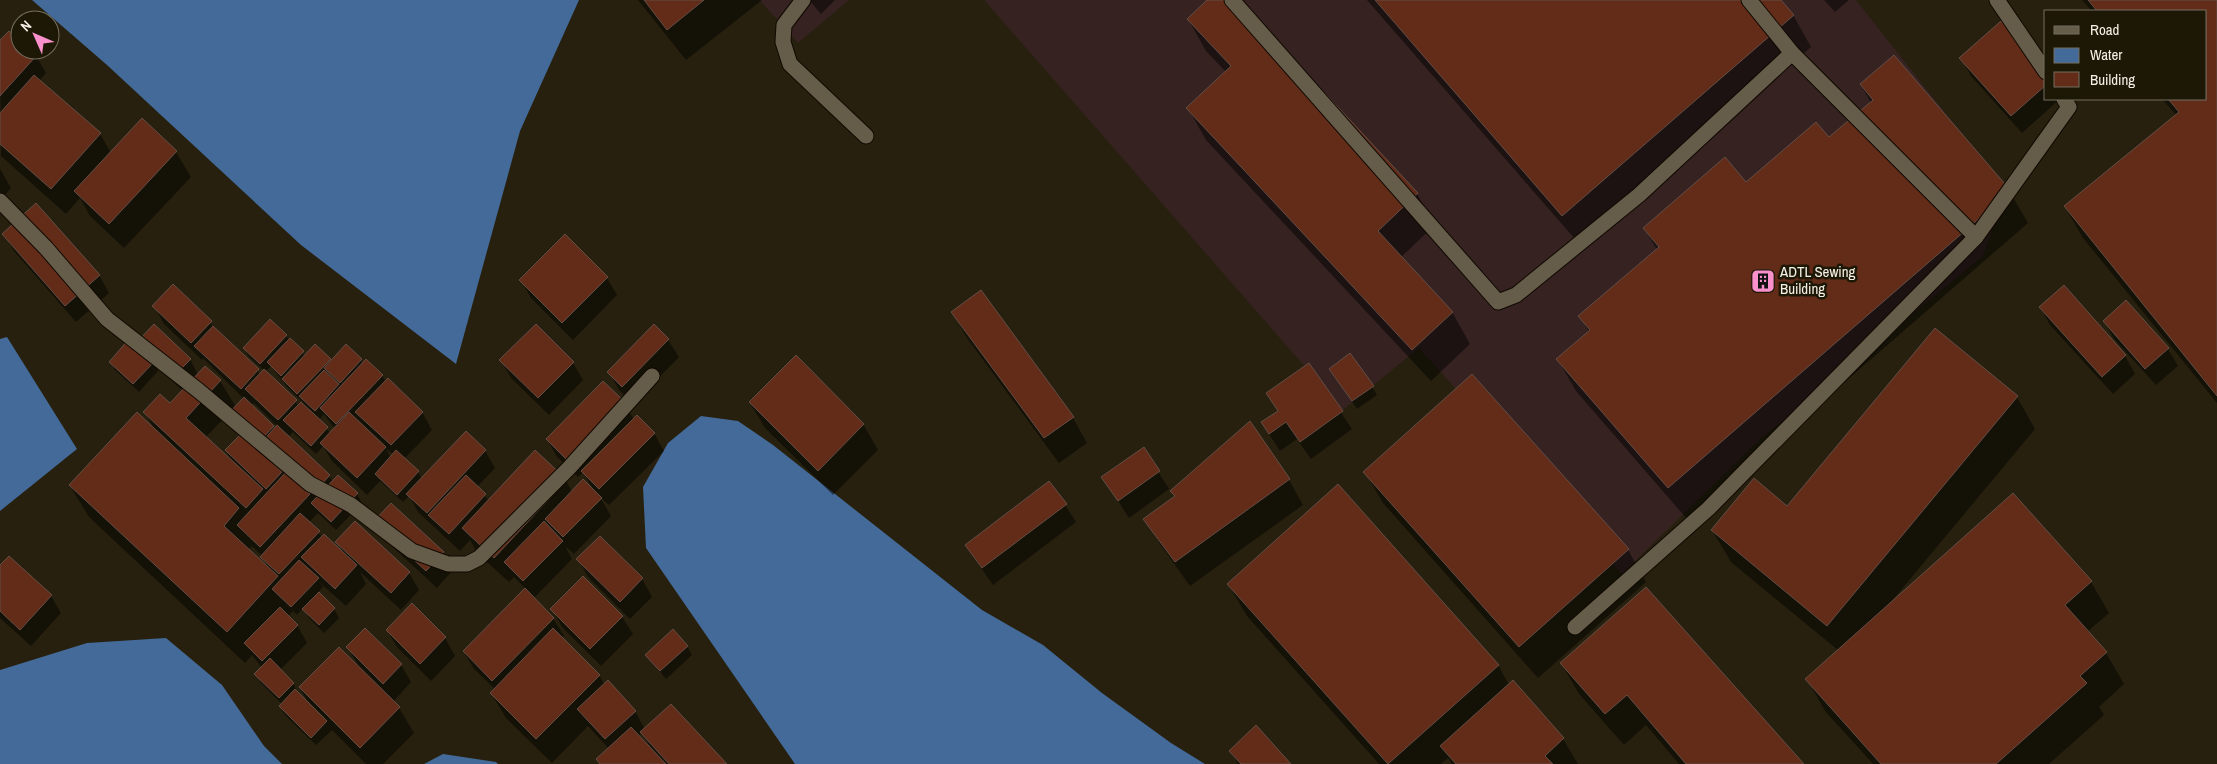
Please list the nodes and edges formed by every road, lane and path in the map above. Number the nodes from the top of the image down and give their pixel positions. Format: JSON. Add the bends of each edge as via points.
{"nodes":[{"id":1,"x":803,"y":0,"type":"edge"},
{"id":2,"x":1232,"y":0,"type":"edge"},
{"id":3,"x":1749,"y":0,"type":"edge"},
{"id":4,"x":1997,"y":0,"type":"edge"},
{"id":5,"x":1792,"y":53,"type":"junction"},
{"id":6,"x":2044,"y":69,"type":"edge"},
{"id":7,"x":2065,"y":100,"type":"edge"},
{"id":8,"x":866,"y":136,"type":"dead end"},
{"id":9,"x":0,"y":201,"type":"edge"},
{"id":10,"x":1976,"y":237,"type":"junction"},
{"id":11,"x":652,"y":376,"type":"dead end"},
{"id":12,"x":1575,"y":627,"type":"dead end"}],
"edges":[{"from":1,"to":8,"type":"street","via":[[784,26],[783,42],[790,64]]},
{"from":2,"to":5,"type":"street","via":[[1498,302],[1516,295],[1639,195]]},
{"from":3,"to":5,"type":"street"},
{"from":4,"to":6,"type":"street"},
{"from":5,"to":10,"type":"street"},
{"from":7,"to":10,"type":"street","via":[[2069,107]]},
{"from":9,"to":11,"type":"street","via":[[46,248],[107,320],[199,391],[310,484],[351,505],[412,551],[448,564],[467,564],[479,558],[569,468]]},
{"from":10,"to":12,"type":"street","via":[[1708,509]]}]}
